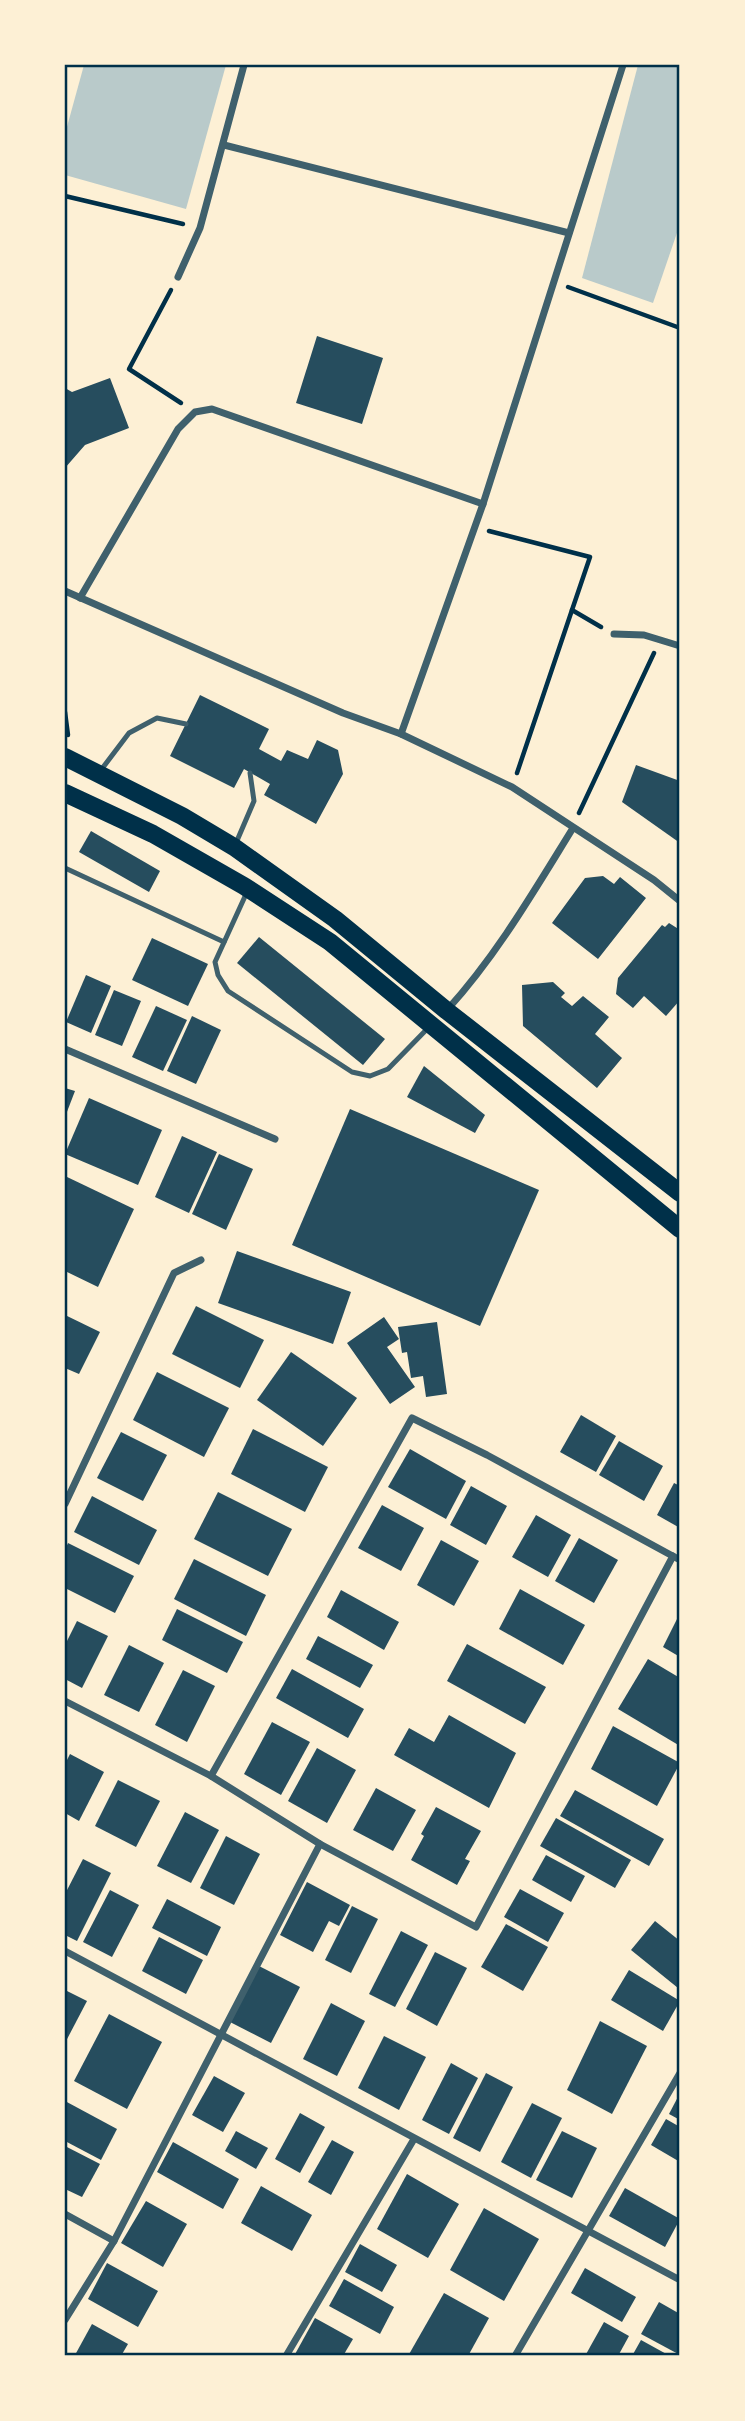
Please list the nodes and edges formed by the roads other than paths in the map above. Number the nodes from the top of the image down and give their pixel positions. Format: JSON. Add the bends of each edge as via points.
{"nodes":[{"id":1,"x":244,"y":65,"type":"edge"},
{"id":2,"x":623,"y":65,"type":"edge"},
{"id":3,"x":224,"y":145,"type":"junction"},
{"id":4,"x":569,"y":233,"type":"junction"},
{"id":5,"x":178,"y":277,"type":"road end"},
{"id":6,"x":483,"y":504,"type":"junction"},
{"id":7,"x":65,"y":591,"type":"edge"},
{"id":8,"x":80,"y":598,"type":"junction"},
{"id":9,"x":614,"y":634,"type":"road end"},
{"id":10,"x":680,"y":646,"type":"edge"},
{"id":11,"x":186,"y":724,"type":"dead end"},
{"id":12,"x":401,"y":734,"type":"junction"},
{"id":13,"x":67,"y":750,"type":"edge"},
{"id":14,"x":99,"y":773,"type":"junction"},
{"id":15,"x":250,"y":773,"type":"dead end"},
{"id":16,"x":65,"y":793,"type":"edge"},
{"id":17,"x":573,"y":828,"type":"junction"},
{"id":18,"x":234,"y":846,"type":"junction"},
{"id":19,"x":65,"y":868,"type":"edge"},
{"id":20,"x":249,"y":889,"type":"junction"},
{"id":21,"x":680,"y":901,"type":"edge"},
{"id":22,"x":224,"y":942,"type":"junction"},
{"id":23,"x":447,"y":1011,"type":"junction"},
{"id":24,"x":432,"y":1025,"type":"junction"},
{"id":25,"x":65,"y":1049,"type":"edge"},
{"id":26,"x":275,"y":1139,"type":"dead end"},
{"id":27,"x":680,"y":1193,"type":"edge"},
{"id":28,"x":680,"y":1229,"type":"edge"},
{"id":29,"x":201,"y":1260,"type":"dead end"},
{"id":30,"x":65,"y":1504,"type":"edge"},
{"id":31,"x":677,"y":1558,"type":"edge"},
{"id":32,"x":65,"y":1701,"type":"edge"},
{"id":33,"x":212,"y":1776,"type":"junction"},
{"id":34,"x":320,"y":1844,"type":"junction"},
{"id":35,"x":65,"y":1951,"type":"edge"},
{"id":36,"x":221,"y":2033,"type":"junction"},
{"id":37,"x":680,"y":2073,"type":"edge"},
{"id":38,"x":414,"y":2139,"type":"junction"},
{"id":39,"x":65,"y":2214,"type":"edge"},
{"id":40,"x":588,"y":2232,"type":"junction"},
{"id":41,"x":114,"y":2241,"type":"junction"},
{"id":42,"x":680,"y":2280,"type":"edge"},
{"id":43,"x":65,"y":2320,"type":"edge"},
{"id":44,"x":286,"y":2356,"type":"edge"},
{"id":45,"x":515,"y":2356,"type":"edge"}],
"edges":[{"from":1,"to":3,"type":"street"},
{"from":2,"to":4,"type":"street"},
{"from":3,"to":4,"type":"street"},
{"from":3,"to":5,"type":"street","via":[[200,228]]},
{"from":4,"to":6,"type":"street"},
{"from":6,"to":8,"type":"street","via":[[212,409],[195,412],[178,429]]},
{"from":6,"to":12,"type":"street"},
{"from":7,"to":8,"type":"street"},
{"from":8,"to":12,"type":"street"},
{"from":9,"to":10,"type":"street","via":[[644,635]]},
{"from":11,"to":14,"type":"lane","via":[[157,718],[129,733]]},
{"from":12,"to":17,"type":"street","via":[[512,787]]},
{"from":13,"to":14,"type":"main road"},
{"from":14,"to":18,"type":"main road"},
{"from":15,"to":18,"type":"lane","via":[[254,801]]},
{"from":16,"to":20,"type":"main road","via":[[153,834]]},
{"from":17,"to":21,"type":"street"},
{"from":17,"to":23,"type":"street","via":[[475,980]]},
{"from":18,"to":23,"type":"main road","via":[[335,919]]},
{"from":19,"to":22,"type":"lane"},
{"from":20,"to":22,"type":"lane"},
{"from":20,"to":24,"type":"main road","via":[[330,942]]},
{"from":22,"to":24,"type":"lane","via":[[215,962],[228,991],[352,1072],[370,1076],[388,1069]]},
{"from":23,"to":27,"type":"main road"},
{"from":24,"to":28,"type":"main road"},
{"from":25,"to":26,"type":"street"},
{"from":29,"to":30,"type":"street","via":[[174,1273]]},
{"from":31,"to":33,"type":"street","via":[[412,1418]]},
{"from":31,"to":34,"type":"street","via":[[476,1927]]},
{"from":32,"to":33,"type":"street"},
{"from":33,"to":34,"type":"street"},
{"from":34,"to":36,"type":"street"},
{"from":35,"to":36,"type":"street"},
{"from":36,"to":38,"type":"street"},
{"from":36,"to":41,"type":"street"},
{"from":37,"to":40,"type":"street"},
{"from":38,"to":40,"type":"street"},
{"from":38,"to":44,"type":"street"},
{"from":39,"to":41,"type":"street"},
{"from":40,"to":42,"type":"street"},
{"from":40,"to":45,"type":"street"},
{"from":41,"to":43,"type":"street"}]}
